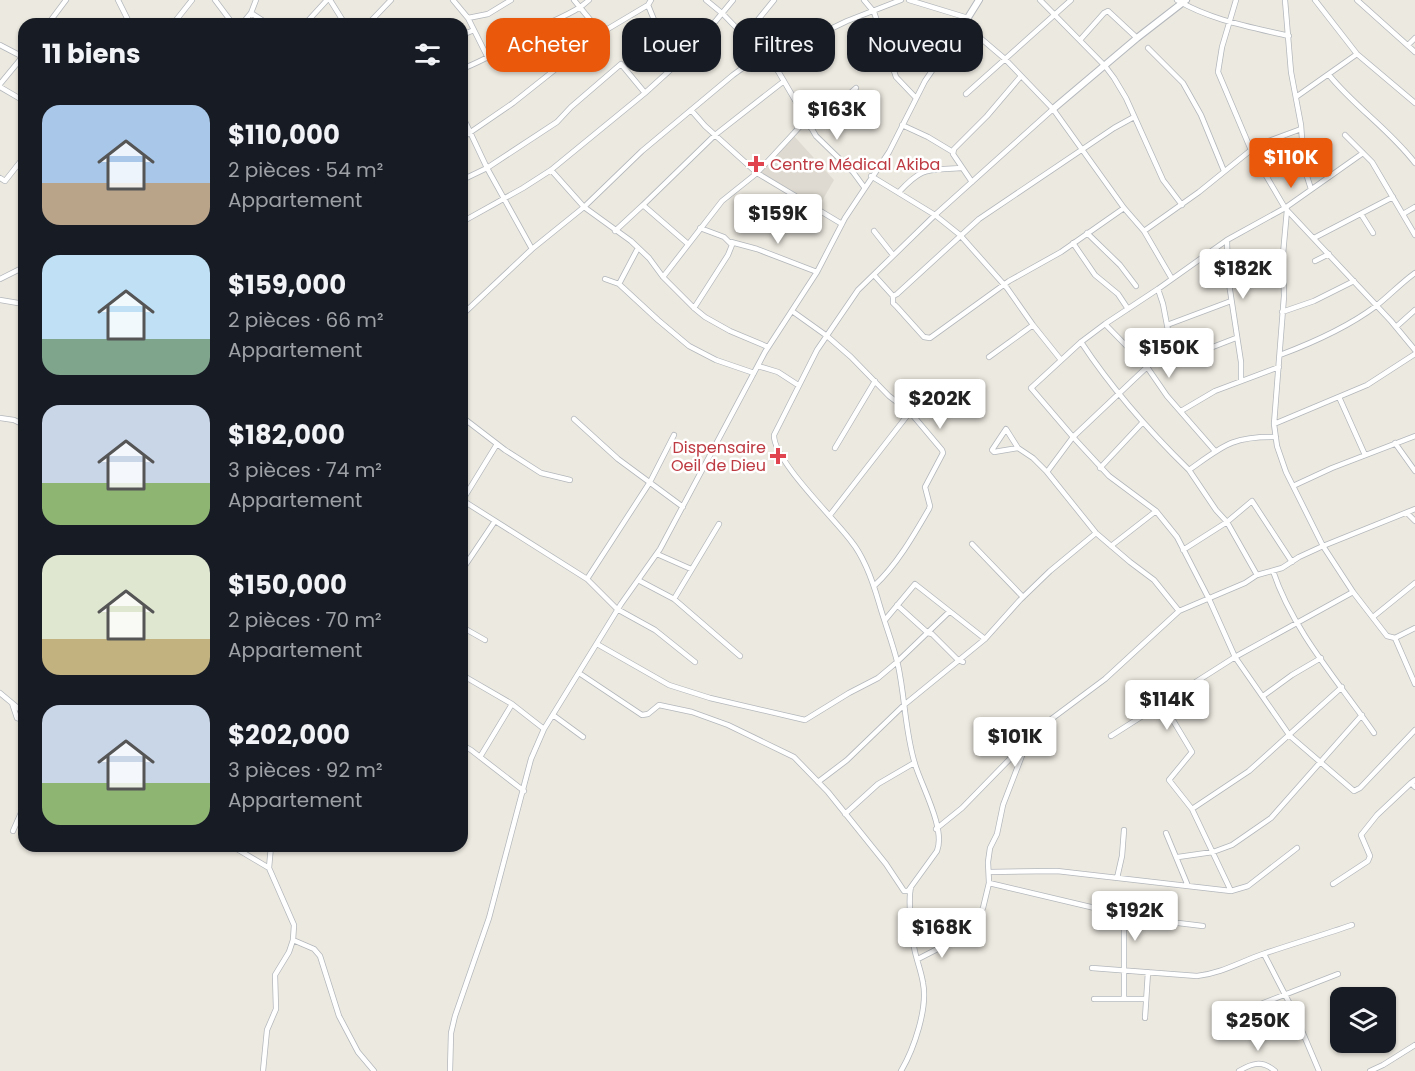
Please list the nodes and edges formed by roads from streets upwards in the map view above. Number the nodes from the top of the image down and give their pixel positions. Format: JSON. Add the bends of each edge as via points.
{"nodes":[{"id":1,"x":66,"y":0,"type":"edge"},
{"id":2,"x":118,"y":0,"type":"edge"},
{"id":3,"x":192,"y":0,"type":"edge"},
{"id":4,"x":215,"y":0,"type":"edge"},
{"id":5,"x":256,"y":0,"type":"edge"},
{"id":6,"x":328,"y":0,"type":"edge"},
{"id":7,"x":391,"y":0,"type":"edge"},
{"id":8,"x":453,"y":0,"type":"edge"},
{"id":9,"x":511,"y":0,"type":"edge"},
{"id":10,"x":574,"y":0,"type":"edge"},
{"id":11,"x":590,"y":0,"type":"edge"},
{"id":12,"x":706,"y":0,"type":"edge"},
{"id":13,"x":733,"y":0,"type":"edge"},
{"id":14,"x":774,"y":0,"type":"edge"},
{"id":15,"x":864,"y":0,"type":"edge"},
{"id":16,"x":901,"y":0,"type":"edge"},
{"id":17,"x":909,"y":0,"type":"edge"},
{"id":18,"x":979,"y":0,"type":"edge"},
{"id":19,"x":1040,"y":0,"type":"edge"},
{"id":20,"x":1071,"y":0,"type":"edge"},
{"id":21,"x":1236,"y":0,"type":"edge"},
{"id":22,"x":1285,"y":0,"type":"edge"},
{"id":23,"x":1315,"y":0,"type":"edge"},
{"id":24,"x":1358,"y":0,"type":"edge"},
{"id":25,"x":1182,"y":1,"type":"edge"},
{"id":26,"x":649,"y":2,"type":"edge"},
{"id":27,"x":581,"y":8,"type":"junction"},
{"id":28,"x":874,"y":12,"type":"junction"},
{"id":29,"x":251,"y":13,"type":"junction"},
{"id":30,"x":723,"y":14,"type":"junction"},
{"id":31,"x":1055,"y":14,"type":"junction"},
{"id":32,"x":52,"y":18,"type":"edge"},
{"id":33,"x":127,"y":18,"type":"edge"},
{"id":34,"x":178,"y":18,"type":"edge"},
{"id":35,"x":228,"y":18,"type":"edge"},
{"id":36,"x":247,"y":18,"type":"edge"},
{"id":37,"x":259,"y":18,"type":"edge"},
{"id":38,"x":311,"y":18,"type":"edge"},
{"id":39,"x":341,"y":18,"type":"edge"},
{"id":40,"x":374,"y":18,"type":"edge"},
{"id":41,"x":468,"y":18,"type":"junction"},
{"id":42,"x":560,"y":18,"type":"edge"},
{"id":43,"x":589,"y":18,"type":"edge"},
{"id":44,"x":654,"y":18,"type":"edge"},
{"id":45,"x":720,"y":18,"type":"edge"},
{"id":46,"x":759,"y":18,"type":"edge"},
{"id":47,"x":958,"y":18,"type":"edge"},
{"id":48,"x":968,"y":18,"type":"edge"},
{"id":49,"x":1229,"y":22,"type":"junction"},
{"id":50,"x":733,"y":25,"type":"edge"},
{"id":51,"x":610,"y":27,"type":"edge"},
{"id":52,"x":835,"y":27,"type":"edge"},
{"id":53,"x":474,"y":30,"type":"junction"},
{"id":54,"x":468,"y":32,"type":"edge"},
{"id":55,"x":1289,"y":36,"type":"junction"},
{"id":56,"x":983,"y":38,"type":"edge"},
{"id":57,"x":1137,"y":38,"type":"junction"},
{"id":58,"x":1415,"y":39,"type":"edge"},
{"id":59,"x":1080,"y":40,"type":"junction"},
{"id":60,"x":0,"y":45,"type":"edge"},
{"id":61,"x":1408,"y":45,"type":"junction"},
{"id":62,"x":1148,"y":48,"type":"dead end"},
{"id":63,"x":1415,"y":52,"type":"edge"},
{"id":64,"x":18,"y":54,"type":"edge"},
{"id":65,"x":486,"y":54,"type":"edge"},
{"id":66,"x":1357,"y":54,"type":"junction"},
{"id":67,"x":486,"y":59,"type":"edge"},
{"id":68,"x":1005,"y":59,"type":"junction"},
{"id":69,"x":18,"y":63,"type":"edge"},
{"id":70,"x":468,"y":66,"type":"edge"},
{"id":71,"x":1105,"y":66,"type":"junction"},
{"id":72,"x":552,"y":72,"type":"edge"},
{"id":73,"x":669,"y":72,"type":"edge"},
{"id":74,"x":739,"y":72,"type":"edge"},
{"id":75,"x":779,"y":72,"type":"edge"},
{"id":76,"x":930,"y":72,"type":"edge"},
{"id":77,"x":1329,"y":75,"type":"junction"},
{"id":78,"x":1021,"y":76,"type":"junction"},
{"id":79,"x":784,"y":81,"type":"junction"},
{"id":80,"x":0,"y":86,"type":"edge"},
{"id":81,"x":856,"y":88,"type":"dead end"},
{"id":82,"x":645,"y":93,"type":"junction"},
{"id":83,"x":966,"y":94,"type":"dead end"},
{"id":84,"x":18,"y":97,"type":"edge"},
{"id":85,"x":1296,"y":97,"type":"junction"},
{"id":86,"x":916,"y":98,"type":"junction"},
{"id":87,"x":1415,"y":103,"type":"edge"},
{"id":88,"x":1053,"y":109,"type":"junction"},
{"id":89,"x":691,"y":110,"type":"junction"},
{"id":90,"x":1134,"y":117,"type":"junction"},
{"id":91,"x":806,"y":120,"type":"junction"},
{"id":92,"x":902,"y":125,"type":"junction"},
{"id":93,"x":468,"y":128,"type":"edge"},
{"id":94,"x":812,"y":128,"type":"junction"},
{"id":95,"x":1301,"y":129,"type":"junction"},
{"id":96,"x":470,"y":133,"type":"junction"},
{"id":97,"x":715,"y":135,"type":"junction"},
{"id":98,"x":1345,"y":135,"type":"dead end"},
{"id":99,"x":1250,"y":149,"type":"junction"},
{"id":100,"x":1082,"y":151,"type":"junction"},
{"id":101,"x":953,"y":152,"type":"junction"},
{"id":102,"x":1363,"y":153,"type":"junction"},
{"id":103,"x":18,"y":163,"type":"edge"},
{"id":104,"x":1415,"y":163,"type":"edge"},
{"id":105,"x":487,"y":168,"type":"junction"},
{"id":106,"x":961,"y":168,"type":"junction"},
{"id":107,"x":551,"y":170,"type":"junction"},
{"id":108,"x":1224,"y":171,"type":"junction"},
{"id":109,"x":757,"y":173,"type":"junction"},
{"id":110,"x":871,"y":176,"type":"junction"},
{"id":111,"x":468,"y":177,"type":"edge"},
{"id":112,"x":2,"y":179,"type":"edge"},
{"id":113,"x":972,"y":182,"type":"junction"},
{"id":114,"x":0,"y":186,"type":"edge"},
{"id":115,"x":864,"y":188,"type":"junction"},
{"id":116,"x":1311,"y":189,"type":"junction"},
{"id":117,"x":899,"y":192,"type":"junction"},
{"id":118,"x":1394,"y":197,"type":"junction"},
{"id":119,"x":505,"y":198,"type":"junction"},
{"id":120,"x":643,"y":205,"type":"junction"},
{"id":121,"x":1182,"y":205,"type":"junction"},
{"id":122,"x":584,"y":207,"type":"junction"},
{"id":123,"x":1415,"y":207,"type":"edge"},
{"id":124,"x":1124,"y":208,"type":"junction"},
{"id":125,"x":1286,"y":209,"type":"junction"},
{"id":126,"x":1361,"y":214,"type":"junction"},
{"id":127,"x":1404,"y":214,"type":"junction"},
{"id":128,"x":935,"y":215,"type":"junction"},
{"id":129,"x":468,"y":219,"type":"edge"},
{"id":130,"x":842,"y":224,"type":"junction"},
{"id":131,"x":700,"y":228,"type":"junction"},
{"id":132,"x":615,"y":231,"type":"junction"},
{"id":133,"x":874,"y":231,"type":"dead end"},
{"id":134,"x":1144,"y":231,"type":"junction"},
{"id":135,"x":1087,"y":232,"type":"junction"},
{"id":136,"x":1373,"y":233,"type":"dead end"},
{"id":137,"x":1415,"y":235,"type":"edge"},
{"id":138,"x":960,"y":236,"type":"junction"},
{"id":139,"x":1314,"y":238,"type":"junction"},
{"id":140,"x":1227,"y":240,"type":"junction"},
{"id":141,"x":731,"y":242,"type":"junction"},
{"id":142,"x":1073,"y":243,"type":"junction"},
{"id":143,"x":688,"y":244,"type":"junction"},
{"id":144,"x":638,"y":248,"type":"junction"},
{"id":145,"x":532,"y":249,"type":"junction"},
{"id":146,"x":1283,"y":254,"type":"junction"},
{"id":147,"x":1329,"y":254,"type":"junction"},
{"id":148,"x":893,"y":255,"type":"junction"},
{"id":149,"x":1315,"y":261,"type":"dead end"},
{"id":150,"x":18,"y":270,"type":"edge"},
{"id":151,"x":817,"y":272,"type":"junction"},
{"id":152,"x":1415,"y":273,"type":"edge"},
{"id":153,"x":874,"y":275,"type":"junction"},
{"id":154,"x":663,"y":277,"type":"junction"},
{"id":155,"x":1228,"y":277,"type":"junction"},
{"id":156,"x":0,"y":279,"type":"edge"},
{"id":157,"x":605,"y":279,"type":"dead end"},
{"id":158,"x":1172,"y":279,"type":"junction"},
{"id":159,"x":1354,"y":280,"type":"junction"},
{"id":160,"x":619,"y":284,"type":"junction"},
{"id":161,"x":1004,"y":285,"type":"junction"},
{"id":162,"x":1136,"y":286,"type":"dead end"},
{"id":163,"x":1158,"y":289,"type":"junction"},
{"id":164,"x":893,"y":296,"type":"junction"},
{"id":165,"x":0,"y":300,"type":"edge"},
{"id":166,"x":1231,"y":302,"type":"junction"},
{"id":167,"x":18,"y":303,"type":"edge"},
{"id":168,"x":1377,"y":306,"type":"junction"},
{"id":169,"x":694,"y":308,"type":"junction"},
{"id":170,"x":468,"y":309,"type":"edge"},
{"id":171,"x":1128,"y":309,"type":"junction"},
{"id":172,"x":1415,"y":310,"type":"edge"},
{"id":173,"x":792,"y":311,"type":"junction"},
{"id":174,"x":1282,"y":312,"type":"junction"},
{"id":175,"x":1105,"y":324,"type":"junction"},
{"id":176,"x":1033,"y":325,"type":"junction"},
{"id":177,"x":1167,"y":325,"type":"junction"},
{"id":178,"x":1396,"y":327,"type":"junction"},
{"id":179,"x":827,"y":336,"type":"junction"},
{"id":180,"x":1236,"y":338,"type":"junction"},
{"id":181,"x":1081,"y":342,"type":"junction"},
{"id":182,"x":768,"y":346,"type":"junction"},
{"id":183,"x":1415,"y":352,"type":"edge"},
{"id":184,"x":1280,"y":355,"type":"junction"},
{"id":185,"x":988,"y":357,"type":"dead end"},
{"id":186,"x":1061,"y":360,"type":"junction"},
{"id":187,"x":758,"y":366,"type":"junction"},
{"id":188,"x":1147,"y":367,"type":"junction"},
{"id":189,"x":1279,"y":367,"type":"junction"},
{"id":190,"x":754,"y":373,"type":"junction"},
{"id":191,"x":1241,"y":380,"type":"junction"},
{"id":192,"x":874,"y":381,"type":"junction"},
{"id":193,"x":798,"y":385,"type":"junction"},
{"id":194,"x":1119,"y":394,"type":"junction"},
{"id":195,"x":1339,"y":397,"type":"junction"},
{"id":196,"x":1181,"y":411,"type":"junction"},
{"id":197,"x":910,"y":412,"type":"junction"},
{"id":198,"x":0,"y":418,"type":"edge"},
{"id":199,"x":574,"y":419,"type":"dead end"},
{"id":200,"x":18,"y":422,"type":"edge"},
{"id":201,"x":468,"y":422,"type":"edge"},
{"id":202,"x":1143,"y":422,"type":"junction"},
{"id":203,"x":1274,"y":423,"type":"junction"},
{"id":204,"x":674,"y":435,"type":"dead end"},
{"id":205,"x":1415,"y":436,"type":"edge"},
{"id":206,"x":1073,"y":437,"type":"junction"},
{"id":207,"x":1276,"y":437,"type":"junction"},
{"id":208,"x":1395,"y":443,"type":"junction"},
{"id":209,"x":497,"y":444,"type":"junction"},
{"id":210,"x":835,"y":448,"type":"dead end"},
{"id":211,"x":1018,"y":448,"type":"junction"},
{"id":212,"x":1215,"y":451,"type":"junction"},
{"id":213,"x":1365,"y":455,"type":"junction"},
{"id":214,"x":1100,"y":468,"type":"junction"},
{"id":215,"x":1189,"y":470,"type":"junction"},
{"id":216,"x":1415,"y":471,"type":"edge"},
{"id":217,"x":1047,"y":472,"type":"junction"},
{"id":218,"x":570,"y":480,"type":"dead end"},
{"id":219,"x":650,"y":482,"type":"junction"},
{"id":220,"x":1293,"y":486,"type":"junction"},
{"id":221,"x":468,"y":490,"type":"edge"},
{"id":222,"x":468,"y":504,"type":"edge"},
{"id":223,"x":683,"y":507,"type":"junction"},
{"id":224,"x":1415,"y":509,"type":"edge"},
{"id":225,"x":1156,"y":511,"type":"junction"},
{"id":226,"x":1407,"y":513,"type":"junction"},
{"id":227,"x":830,"y":515,"type":"junction"},
{"id":228,"x":495,"y":521,"type":"junction"},
{"id":229,"x":1415,"y":521,"type":"edge"},
{"id":230,"x":1227,"y":522,"type":"junction"},
{"id":231,"x":719,"y":524,"type":"dead end"},
{"id":232,"x":1096,"y":533,"type":"junction"},
{"id":233,"x":972,"y":544,"type":"dead end"},
{"id":234,"x":1112,"y":546,"type":"junction"},
{"id":235,"x":1323,"y":546,"type":"junction"},
{"id":236,"x":1183,"y":550,"type":"junction"},
{"id":237,"x":657,"y":554,"type":"junction"},
{"id":238,"x":468,"y":561,"type":"edge"},
{"id":239,"x":1292,"y":562,"type":"junction"},
{"id":240,"x":691,"y":569,"type":"junction"},
{"id":241,"x":1273,"y":571,"type":"junction"},
{"id":242,"x":1257,"y":575,"type":"junction"},
{"id":243,"x":587,"y":579,"type":"junction"},
{"id":244,"x":638,"y":580,"type":"junction"},
{"id":245,"x":1415,"y":584,"type":"edge"},
{"id":246,"x":874,"y":586,"type":"junction"},
{"id":247,"x":1353,"y":592,"type":"junction"},
{"id":248,"x":1023,"y":597,"type":"junction"},
{"id":249,"x":674,"y":599,"type":"junction"},
{"id":250,"x":1209,"y":599,"type":"junction"},
{"id":251,"x":897,"y":605,"type":"junction"},
{"id":252,"x":617,"y":609,"type":"junction"},
{"id":253,"x":1179,"y":611,"type":"junction"},
{"id":254,"x":949,"y":612,"type":"junction"},
{"id":255,"x":1373,"y":617,"type":"junction"},
{"id":256,"x":885,"y":620,"type":"junction"},
{"id":257,"x":1296,"y":622,"type":"junction"},
{"id":258,"x":1415,"y":628,"type":"edge"},
{"id":259,"x":468,"y":631,"type":"edge"},
{"id":260,"x":928,"y":633,"type":"junction"},
{"id":261,"x":1395,"y":638,"type":"junction"},
{"id":262,"x":985,"y":639,"type":"junction"},
{"id":263,"x":484,"y":640,"type":"dead end"},
{"id":264,"x":597,"y":644,"type":"junction"},
{"id":265,"x":740,"y":656,"type":"dead end"},
{"id":266,"x":1235,"y":657,"type":"junction"},
{"id":267,"x":1321,"y":658,"type":"junction"},
{"id":268,"x":960,"y":661,"type":"junction"},
{"id":269,"x":695,"y":662,"type":"dead end"},
{"id":270,"x":897,"y":662,"type":"junction"},
{"id":271,"x":579,"y":673,"type":"junction"},
{"id":272,"x":468,"y":678,"type":"edge"},
{"id":273,"x":1415,"y":684,"type":"edge"},
{"id":274,"x":1342,"y":687,"type":"junction"},
{"id":275,"x":0,"y":693,"type":"edge"},
{"id":276,"x":1263,"y":696,"type":"junction"},
{"id":277,"x":1162,"y":702,"type":"junction"},
{"id":278,"x":12,"y":703,"type":"junction"},
{"id":279,"x":512,"y":704,"type":"junction"},
{"id":280,"x":904,"y":705,"type":"junction"},
{"id":281,"x":18,"y":707,"type":"edge"},
{"id":282,"x":553,"y":715,"type":"junction"},
{"id":283,"x":1362,"y":715,"type":"junction"},
{"id":284,"x":18,"y":717,"type":"edge"},
{"id":285,"x":544,"y":729,"type":"junction"},
{"id":286,"x":1415,"y":730,"type":"edge"},
{"id":287,"x":1374,"y":733,"type":"dead end"},
{"id":288,"x":1111,"y":736,"type":"dead end"},
{"id":289,"x":1290,"y":736,"type":"junction"},
{"id":290,"x":584,"y":737,"type":"dead end"},
{"id":291,"x":1028,"y":740,"type":"junction"},
{"id":292,"x":468,"y":749,"type":"edge"},
{"id":293,"x":480,"y":757,"type":"junction"},
{"id":294,"x":1320,"y":762,"type":"junction"},
{"id":295,"x":914,"y":763,"type":"junction"},
{"id":296,"x":818,"y":782,"type":"junction"},
{"id":297,"x":1414,"y":783,"type":"edge"},
{"id":298,"x":524,"y":790,"type":"junction"},
{"id":299,"x":1192,"y":809,"type":"junction"},
{"id":300,"x":845,"y":814,"type":"junction"},
{"id":301,"x":18,"y":821,"type":"edge"},
{"id":302,"x":936,"y":829,"type":"junction"},
{"id":303,"x":1124,"y":830,"type":"dead end"},
{"id":304,"x":14,"y":831,"type":"dead end"},
{"id":305,"x":1166,"y":833,"type":"dead end"},
{"id":306,"x":1297,"y":848,"type":"dead end"},
{"id":307,"x":242,"y":852,"type":"edge"},
{"id":308,"x":270,"y":852,"type":"edge"},
{"id":309,"x":1214,"y":852,"type":"junction"},
{"id":310,"x":1178,"y":857,"type":"junction"},
{"id":311,"x":269,"y":868,"type":"junction"},
{"id":312,"x":989,"y":872,"type":"junction"},
{"id":313,"x":1117,"y":878,"type":"junction"},
{"id":314,"x":989,"y":883,"type":"junction"},
{"id":315,"x":1333,"y":884,"type":"dead end"},
{"id":316,"x":911,"y":886,"type":"junction"},
{"id":317,"x":1188,"y":886,"type":"junction"},
{"id":318,"x":1231,"y":891,"type":"junction"},
{"id":319,"x":1124,"y":915,"type":"junction"},
{"id":320,"x":1352,"y":925,"type":"dead end"},
{"id":321,"x":1203,"y":926,"type":"dead end"},
{"id":322,"x":293,"y":940,"type":"junction"},
{"id":323,"x":1264,"y":954,"type":"junction"},
{"id":324,"x":918,"y":959,"type":"junction"},
{"id":325,"x":1092,"y":968,"type":"dead end"},
{"id":326,"x":1124,"y":970,"type":"junction"},
{"id":327,"x":1148,"y":972,"type":"junction"},
{"id":328,"x":1338,"y":974,"type":"dead end"},
{"id":329,"x":1285,"y":995,"type":"junction"},
{"id":330,"x":1094,"y":999,"type":"dead end"},
{"id":331,"x":1124,"y":999,"type":"junction"},
{"id":332,"x":1146,"y":999,"type":"junction"},
{"id":333,"x":1144,"y":1018,"type":"dead end"},
{"id":334,"x":1216,"y":1021,"type":"dead end"},
{"id":335,"x":1415,"y":1045,"type":"edge"},
{"id":336,"x":263,"y":1071,"type":"edge"},
{"id":337,"x":374,"y":1071,"type":"edge"},
{"id":338,"x":450,"y":1071,"type":"edge"},
{"id":339,"x":901,"y":1071,"type":"edge"},
{"id":340,"x":1239,"y":1071,"type":"edge"},
{"id":341,"x":1275,"y":1071,"type":"edge"},
{"id":342,"x":1319,"y":1071,"type":"edge"},
{"id":343,"x":1370,"y":1071,"type":"edge"}],
"edges":[{"from":1,"to":32,"type":"street"},
{"from":2,"to":33,"type":"street"},
{"from":3,"to":34,"type":"street"},
{"from":4,"to":35,"type":"street"},
{"from":5,"to":29,"type":"street"},
{"from":6,"to":38,"type":"street"},
{"from":6,"to":39,"type":"street"},
{"from":7,"to":40,"type":"street"},
{"from":8,"to":41,"type":"street"},
{"from":9,"to":41,"type":"street","via":[[488,14]]},
{"from":10,"to":27,"type":"street"},
{"from":11,"to":27,"type":"street"},
{"from":12,"to":30,"type":"street"},
{"from":13,"to":30,"type":"street"},
{"from":14,"to":46,"type":"street"},
{"from":15,"to":28,"type":"street"},
{"from":16,"to":28,"type":"street"},
{"from":17,"to":47,"type":"street"},
{"from":18,"to":48,"type":"street"},
{"from":19,"to":31,"type":"street"},
{"from":20,"to":31,"type":"street"},
{"from":21,"to":49,"type":"street"},
{"from":22,"to":55,"type":"street"},
{"from":23,"to":66,"type":"street"},
{"from":24,"to":61,"type":"street"},
{"from":25,"to":49,"type":"street"},
{"from":25,"to":57,"type":"street"},
{"from":26,"to":44,"type":"street"},
{"from":26,"to":51,"type":"street"},
{"from":27,"to":42,"type":"street"},
{"from":27,"to":43,"type":"street"},
{"from":28,"to":52,"type":"street"},
{"from":28,"to":86,"type":"street","via":[[896,77]]},
{"from":29,"to":36,"type":"street"},
{"from":29,"to":37,"type":"street"},
{"from":30,"to":45,"type":"street"},
{"from":30,"to":50,"type":"street"},
{"from":31,"to":59,"type":"street"},
{"from":31,"to":68,"type":"street"},
{"from":41,"to":53,"type":"street"},
{"from":49,"to":55,"type":"street"},
{"from":49,"to":99,"type":"street","via":[[1218,72]]},
{"from":53,"to":54,"type":"street"},
{"from":53,"to":65,"type":"street"},
{"from":55,"to":85,"type":"street"},
{"from":56,"to":68,"type":"street"},
{"from":57,"to":59,"type":"street","via":[[1108,11]]},
{"from":57,"to":71,"type":"street"},
{"from":58,"to":61,"type":"street"},
{"from":59,"to":71,"type":"street"},
{"from":60,"to":64,"type":"street"},
{"from":61,"to":63,"type":"street"},
{"from":62,"to":108,"type":"street","via":[[1183,83]]},
{"from":66,"to":77,"type":"street"},
{"from":66,"to":87,"type":"street"},
{"from":67,"to":70,"type":"street"},
{"from":68,"to":78,"type":"street"},
{"from":68,"to":83,"type":"street"},
{"from":69,"to":80,"type":"street"},
{"from":71,"to":88,"type":"street"},
{"from":71,"to":90,"type":"street"},
{"from":72,"to":96,"type":"street"},
{"from":73,"to":82,"type":"street"},
{"from":74,"to":89,"type":"street"},
{"from":75,"to":79,"type":"street"},
{"from":76,"to":86,"type":"street"},
{"from":77,"to":85,"type":"street"},
{"from":77,"to":104,"type":"street"},
{"from":78,"to":88,"type":"street"},
{"from":78,"to":101,"type":"street"},
{"from":79,"to":91,"type":"street"},
{"from":79,"to":97,"type":"street"},
{"from":80,"to":84,"type":"street"},
{"from":81,"to":94,"type":"street"},
{"from":82,"to":105,"type":"street","via":[[621,64],[557,122]]},
{"from":82,"to":107,"type":"street"},
{"from":85,"to":95,"type":"street"},
{"from":86,"to":92,"type":"street"},
{"from":88,"to":100,"type":"street"},
{"from":88,"to":113,"type":"street"},
{"from":89,"to":97,"type":"street"},
{"from":89,"to":122,"type":"street"},
{"from":90,"to":100,"type":"street"},
{"from":90,"to":121,"type":"street","via":[[1163,180]]},
{"from":91,"to":94,"type":"street"},
{"from":91,"to":109,"type":"street"},
{"from":92,"to":101,"type":"street"},
{"from":92,"to":110,"type":"street"},
{"from":93,"to":96,"type":"street"},
{"from":94,"to":115,"type":"street"},
{"from":95,"to":99,"type":"street"},
{"from":95,"to":116,"type":"street","via":[[1304,167]]},
{"from":96,"to":105,"type":"street"},
{"from":97,"to":109,"type":"street"},
{"from":97,"to":120,"type":"street"},
{"from":98,"to":102,"type":"street"},
{"from":99,"to":108,"type":"street"},
{"from":99,"to":125,"type":"street"},
{"from":100,"to":124,"type":"street"},
{"from":100,"to":138,"type":"street","via":[[979,219]]},
{"from":101,"to":106,"type":"street"},
{"from":102,"to":116,"type":"street"},
{"from":102,"to":118,"type":"street"},
{"from":103,"to":112,"type":"street"},
{"from":105,"to":111,"type":"street"},
{"from":105,"to":119,"type":"street"},
{"from":106,"to":113,"type":"street"},
{"from":106,"to":117,"type":"street","via":[[932,168],[917,174]]},
{"from":107,"to":119,"type":"street"},
{"from":107,"to":122,"type":"street"},
{"from":108,"to":121,"type":"street"},
{"from":109,"to":130,"type":"street"},
{"from":109,"to":131,"type":"street","via":[[722,201]]},
{"from":110,"to":115,"type":"street"},
{"from":110,"to":117,"type":"street"},
{"from":112,"to":114,"type":"street"},
{"from":113,"to":128,"type":"street"},
{"from":115,"to":130,"type":"street"},
{"from":116,"to":125,"type":"street"},
{"from":117,"to":128,"type":"street"},
{"from":118,"to":126,"type":"street"},
{"from":118,"to":127,"type":"street"},
{"from":119,"to":129,"type":"street"},
{"from":119,"to":145,"type":"street"},
{"from":120,"to":132,"type":"street"},
{"from":120,"to":143,"type":"street"},
{"from":121,"to":134,"type":"street"},
{"from":122,"to":132,"type":"street"},
{"from":122,"to":145,"type":"street"},
{"from":123,"to":127,"type":"street"},
{"from":124,"to":134,"type":"street"},
{"from":124,"to":135,"type":"street"},
{"from":125,"to":139,"type":"street"},
{"from":125,"to":140,"type":"street"},
{"from":125,"to":146,"type":"street"},
{"from":126,"to":136,"type":"street"},
{"from":126,"to":139,"type":"street"},
{"from":127,"to":137,"type":"street"},
{"from":128,"to":138,"type":"street"},
{"from":128,"to":148,"type":"street"},
{"from":130,"to":151,"type":"street"},
{"from":131,"to":141,"type":"street"},
{"from":131,"to":143,"type":"street"},
{"from":132,"to":144,"type":"street"},
{"from":133,"to":148,"type":"street"},
{"from":134,"to":158,"type":"street"},
{"from":135,"to":142,"type":"street"},
{"from":135,"to":162,"type":"street"},
{"from":138,"to":161,"type":"street"},
{"from":138,"to":164,"type":"street"},
{"from":139,"to":147,"type":"street"},
{"from":140,"to":155,"type":"street"},
{"from":140,"to":158,"type":"street"},
{"from":141,"to":151,"type":"street"},
{"from":141,"to":169,"type":"street","via":[[732,248]]},
{"from":142,"to":161,"type":"street"},
{"from":142,"to":171,"type":"street","via":[[1095,275],[1118,294]]},
{"from":143,"to":154,"type":"street"},
{"from":144,"to":154,"type":"street"},
{"from":144,"to":160,"type":"street"},
{"from":145,"to":170,"type":"street"},
{"from":146,"to":155,"type":"street"},
{"from":146,"to":174,"type":"street"},
{"from":147,"to":149,"type":"street"},
{"from":147,"to":159,"type":"street"},
{"from":148,"to":153,"type":"street"},
{"from":150,"to":156,"type":"street"},
{"from":151,"to":173,"type":"street"},
{"from":152,"to":168,"type":"street"},
{"from":153,"to":164,"type":"street"},
{"from":153,"to":179,"type":"street","via":[[858,290]]},
{"from":154,"to":169,"type":"street"},
{"from":155,"to":166,"type":"street"},
{"from":157,"to":160,"type":"street"},
{"from":158,"to":163,"type":"street"},
{"from":159,"to":168,"type":"street"},
{"from":159,"to":174,"type":"street"},
{"from":160,"to":190,"type":"street","via":[[689,346]]},
{"from":161,"to":164,"type":"street","via":[[930,338],[924,337],[897,308]]},
{"from":161,"to":176,"type":"street"},
{"from":163,"to":171,"type":"street"},
{"from":163,"to":177,"type":"street"},
{"from":165,"to":167,"type":"street"},
{"from":166,"to":177,"type":"street"},
{"from":166,"to":180,"type":"street"},
{"from":168,"to":178,"type":"street"},
{"from":168,"to":184,"type":"street"},
{"from":169,"to":182,"type":"street","via":[[730,332]]},
{"from":171,"to":175,"type":"street"},
{"from":172,"to":178,"type":"street"},
{"from":173,"to":179,"type":"street"},
{"from":173,"to":182,"type":"street"},
{"from":174,"to":184,"type":"street"},
{"from":175,"to":181,"type":"street"},
{"from":175,"to":188,"type":"street"},
{"from":176,"to":185,"type":"street"},
{"from":176,"to":186,"type":"street"},
{"from":177,"to":180,"type":"street","via":[[1174,362]]},
{"from":178,"to":183,"type":"street"},
{"from":179,"to":192,"type":"street"},
{"from":179,"to":193,"type":"street"},
{"from":180,"to":191,"type":"street"},
{"from":181,"to":186,"type":"street"},
{"from":181,"to":194,"type":"street"},
{"from":182,"to":187,"type":"street"},
{"from":183,"to":195,"type":"street","via":[[1367,385]]},
{"from":184,"to":189,"type":"street"},
{"from":186,"to":206,"type":"street","via":[[1031,388]]},
{"from":187,"to":190,"type":"street"},
{"from":187,"to":193,"type":"street","via":[[778,372]]},
{"from":188,"to":194,"type":"street"},
{"from":188,"to":196,"type":"street"},
{"from":189,"to":191,"type":"street"},
{"from":189,"to":203,"type":"street"},
{"from":190,"to":223,"type":"street"},
{"from":191,"to":196,"type":"street"},
{"from":192,"to":197,"type":"street"},
{"from":192,"to":210,"type":"street"},
{"from":193,"to":227,"type":"street","via":[[778,423],[774,441],[784,460]]},
{"from":194,"to":202,"type":"street"},
{"from":194,"to":206,"type":"street"},
{"from":195,"to":203,"type":"street"},
{"from":195,"to":213,"type":"street"},
{"from":196,"to":212,"type":"street"},
{"from":197,"to":227,"type":"street"},
{"from":197,"to":246,"type":"street","via":[[943,453],[925,487],[929,509],[886,575]]},
{"from":198,"to":200,"type":"street"},
{"from":199,"to":219,"type":"street"},
{"from":201,"to":209,"type":"street"},
{"from":202,"to":214,"type":"street"},
{"from":202,"to":215,"type":"street"},
{"from":203,"to":207,"type":"street"},
{"from":204,"to":219,"type":"street"},
{"from":205,"to":208,"type":"street"},
{"from":206,"to":214,"type":"street"},
{"from":206,"to":217,"type":"street"},
{"from":207,"to":212,"type":"street","via":[[1242,438]]},
{"from":207,"to":220,"type":"street"},
{"from":208,"to":213,"type":"street"},
{"from":208,"to":216,"type":"street"},
{"from":209,"to":218,"type":"street","via":[[541,472]]},
{"from":209,"to":221,"type":"street"},
{"from":211,"to":211,"type":"street","via":[[994,452],[992,450],[1006,429]]},
{"from":211,"to":217,"type":"street"},
{"from":212,"to":215,"type":"street"},
{"from":213,"to":220,"type":"street"},
{"from":214,"to":225,"type":"street"},
{"from":215,"to":230,"type":"street"},
{"from":217,"to":232,"type":"street"},
{"from":219,"to":223,"type":"street"},
{"from":219,"to":243,"type":"street"},
{"from":220,"to":235,"type":"street"},
{"from":222,"to":228,"type":"street"},
{"from":223,"to":237,"type":"street"},
{"from":224,"to":226,"type":"street"},
{"from":225,"to":234,"type":"street"},
{"from":225,"to":236,"type":"street"},
{"from":226,"to":229,"type":"street"},
{"from":226,"to":235,"type":"street"},
{"from":227,"to":246,"type":"street","via":[[853,543]]},
{"from":228,"to":238,"type":"street"},
{"from":228,"to":243,"type":"street"},
{"from":230,"to":236,"type":"street"},
{"from":230,"to":239,"type":"street","via":[[1253,502]]},
{"from":230,"to":242,"type":"street"},
{"from":231,"to":240,"type":"street"},
{"from":232,"to":234,"type":"street"},
{"from":232,"to":248,"type":"street"},
{"from":233,"to":248,"type":"street"},
{"from":234,"to":253,"type":"street","via":[[1154,580]]},
{"from":235,"to":239,"type":"street"},
{"from":235,"to":247,"type":"street"},
{"from":236,"to":250,"type":"street"},
{"from":237,"to":240,"type":"street"},
{"from":237,"to":244,"type":"street"},
{"from":239,"to":241,"type":"street"},
{"from":240,"to":249,"type":"street"},
{"from":241,"to":242,"type":"street"},
{"from":241,"to":257,"type":"street"},
{"from":242,"to":250,"type":"street"},
{"from":243,"to":252,"type":"street"},
{"from":244,"to":249,"type":"street"},
{"from":244,"to":252,"type":"street"},
{"from":245,"to":255,"type":"street"},
{"from":246,"to":256,"type":"street"},
{"from":247,"to":255,"type":"street"},
{"from":247,"to":257,"type":"street"},
{"from":248,"to":262,"type":"street"},
{"from":249,"to":265,"type":"street"},
{"from":250,"to":253,"type":"street"},
{"from":250,"to":266,"type":"street"},
{"from":251,"to":254,"type":"street","via":[[915,584]]},
{"from":251,"to":256,"type":"street"},
{"from":251,"to":260,"type":"street"},
{"from":252,"to":264,"type":"street"},
{"from":252,"to":269,"type":"street","via":[[660,633]]},
{"from":253,"to":291,"type":"street","via":[[1105,679]]},
{"from":254,"to":260,"type":"street"},
{"from":254,"to":262,"type":"street"},
{"from":255,"to":261,"type":"street","via":[[1385,634]]},
{"from":256,"to":270,"type":"street"},
{"from":257,"to":266,"type":"street"},
{"from":257,"to":267,"type":"street"},
{"from":258,"to":261,"type":"street"},
{"from":259,"to":263,"type":"street"},
{"from":260,"to":268,"type":"street"},
{"from":260,"to":270,"type":"street"},
{"from":261,"to":273,"type":"street"},
{"from":262,"to":268,"type":"street"},
{"from":264,"to":270,"type":"street","via":[[669,685],[805,720],[878,678]]},
{"from":264,"to":271,"type":"street"},
{"from":266,"to":276,"type":"street"},
{"from":266,"to":277,"type":"street"},
{"from":267,"to":274,"type":"street"},
{"from":267,"to":276,"type":"street"},
{"from":268,"to":280,"type":"street"},
{"from":270,"to":280,"type":"street"},
{"from":271,"to":282,"type":"street"},
{"from":271,"to":296,"type":"street","via":[[642,715],[659,705],[728,725],[790,754]]},
{"from":272,"to":279,"type":"street"},
{"from":274,"to":283,"type":"street"},
{"from":274,"to":289,"type":"street"},
{"from":275,"to":278,"type":"street"},
{"from":276,"to":289,"type":"street"},
{"from":277,"to":288,"type":"street"},
{"from":277,"to":299,"type":"street","via":[[1192,750],[1169,780]]},
{"from":278,"to":281,"type":"street"},
{"from":278,"to":284,"type":"street"},
{"from":279,"to":285,"type":"street"},
{"from":279,"to":293,"type":"street"},
{"from":280,"to":295,"type":"street"},
{"from":280,"to":296,"type":"street"},
{"from":282,"to":285,"type":"street"},
{"from":282,"to":290,"type":"street"},
{"from":283,"to":287,"type":"street"},
{"from":283,"to":294,"type":"street"},
{"from":285,"to":298,"type":"street","via":[[531,759]]},
{"from":286,"to":294,"type":"street","via":[[1356,790],[1351,790]]},
{"from":289,"to":294,"type":"street"},
{"from":289,"to":299,"type":"street","via":[[1249,771]]},
{"from":291,"to":302,"type":"street"},
{"from":291,"to":312,"type":"street","via":[[990,848]]},
{"from":292,"to":293,"type":"street"},
{"from":293,"to":298,"type":"street"},
{"from":294,"to":309,"type":"street","via":[[1270,818],[1232,845]]},
{"from":295,"to":300,"type":"street","via":[[878,784]]},
{"from":295,"to":302,"type":"street","via":[[931,802]]},
{"from":296,"to":300,"type":"street"},
{"from":297,"to":315,"type":"street","via":[[1377,815],[1362,834],[1370,856],[1368,861]]},
{"from":298,"to":338,"type":"street","via":[[489,918],[455,1016]]},
{"from":299,"to":309,"type":"street"},
{"from":300,"to":316,"type":"street","via":[[904,891]]},
{"from":301,"to":304,"type":"street"},
{"from":302,"to":316,"type":"street","via":[[937,851]]},
{"from":303,"to":313,"type":"street"},
{"from":305,"to":310,"type":"street"},
{"from":306,"to":318,"type":"street","via":[[1248,886]]},
{"from":307,"to":311,"type":"street"},
{"from":308,"to":311,"type":"street"},
{"from":309,"to":310,"type":"street"},
{"from":309,"to":318,"type":"street"},
{"from":310,"to":317,"type":"street"},
{"from":311,"to":322,"type":"street","via":[[294,925]]},
{"from":312,"to":313,"type":"street","via":[[1057,871]]},
{"from":312,"to":314,"type":"street"},
{"from":313,"to":317,"type":"street"},
{"from":314,"to":319,"type":"street"},
{"from":314,"to":324,"type":"street","via":[[983,908],[968,929]]},
{"from":316,"to":324,"type":"street","via":[[909,899]]},
{"from":317,"to":318,"type":"street"},
{"from":319,"to":321,"type":"street"},
{"from":319,"to":326,"type":"street"},
{"from":320,"to":323,"type":"street"},
{"from":322,"to":336,"type":"street","via":[[275,975],[276,1009],[267,1030]]},
{"from":322,"to":337,"type":"street","via":[[320,956],[339,1016],[358,1052]]},
{"from":323,"to":327,"type":"street","via":[[1211,974]]},
{"from":323,"to":329,"type":"street"},
{"from":324,"to":339,"type":"street","via":[[924,985],[923,1003],[917,1033]]},
{"from":325,"to":326,"type":"street"},
{"from":326,"to":327,"type":"street"},
{"from":326,"to":331,"type":"street"},
{"from":327,"to":332,"type":"street"},
{"from":328,"to":329,"type":"street"},
{"from":329,"to":334,"type":"street"},
{"from":329,"to":342,"type":"street"},
{"from":330,"to":331,"type":"street"},
{"from":331,"to":332,"type":"street"},
{"from":332,"to":333,"type":"street"},
{"from":335,"to":343,"type":"street"},
{"from":340,"to":341,"type":"street","via":[[1262,1063]]}]}
